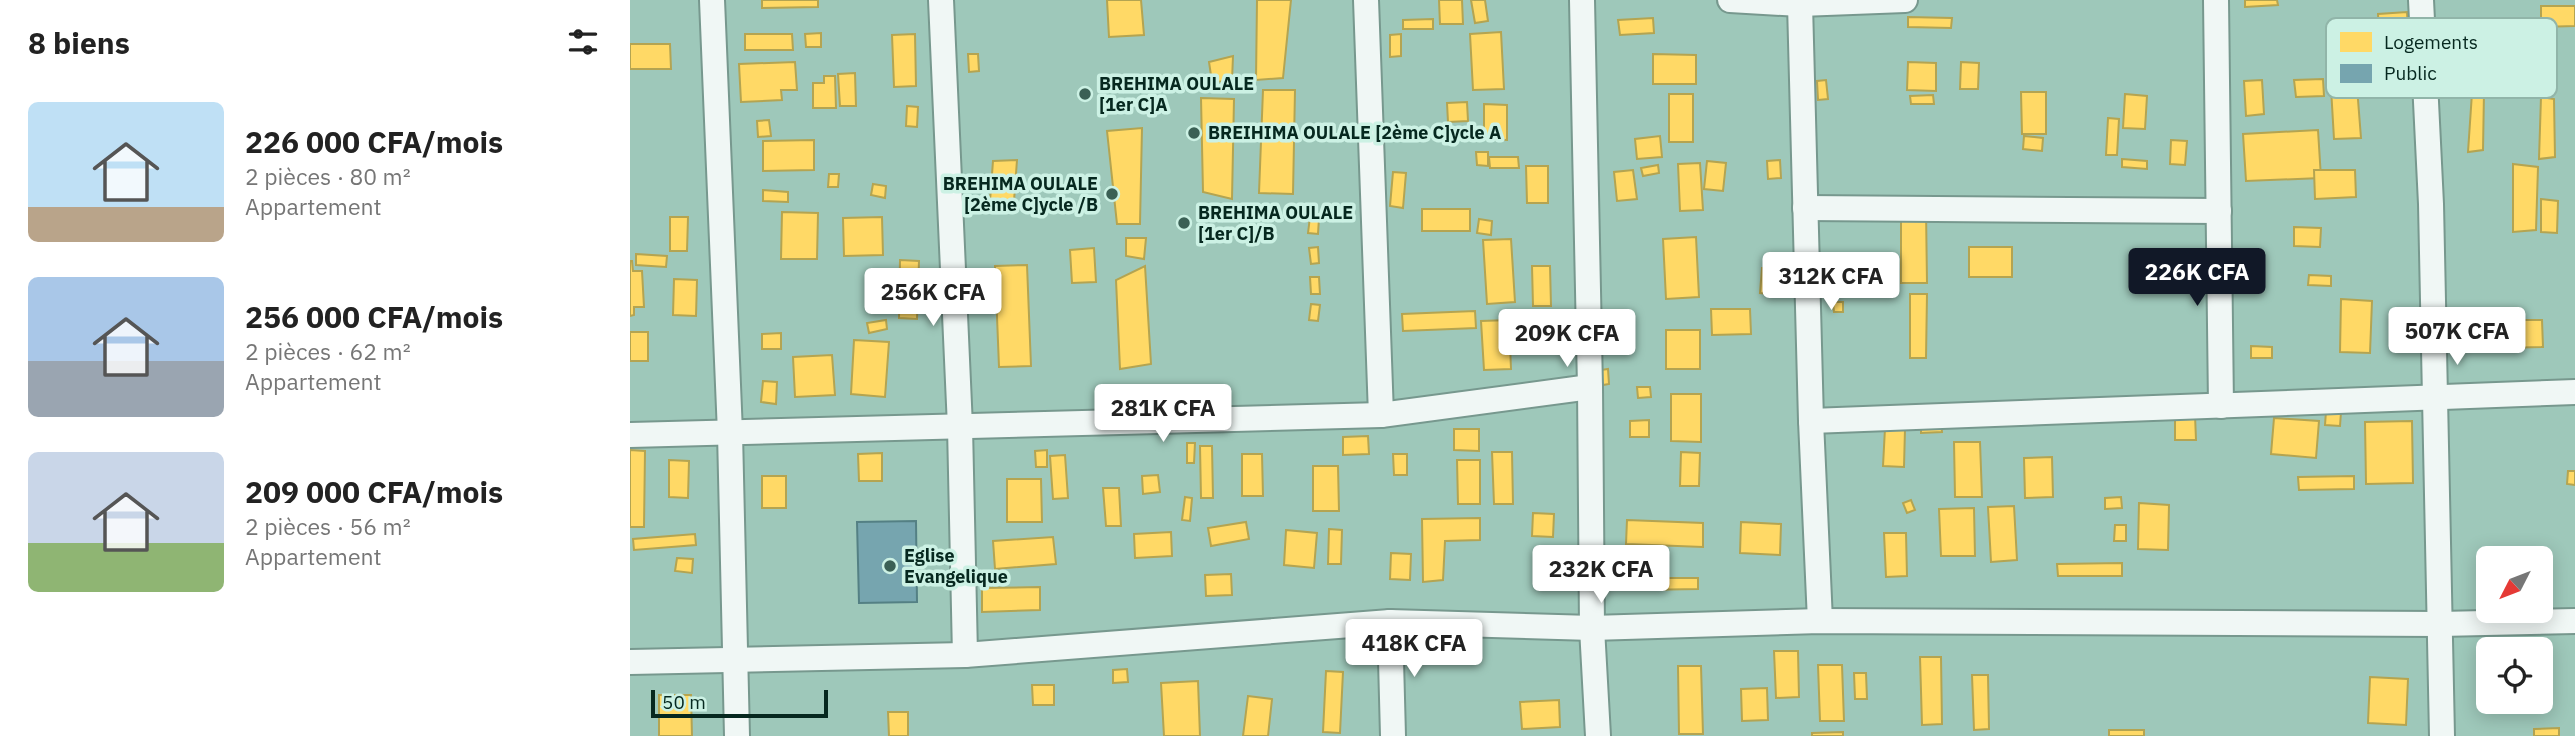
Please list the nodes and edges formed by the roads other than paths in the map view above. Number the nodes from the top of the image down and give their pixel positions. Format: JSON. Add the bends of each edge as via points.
{"nodes":[{"id":1,"x":712,"y":0,"type":"edge"},
{"id":2,"x":941,"y":0,"type":"edge"},
{"id":3,"x":1366,"y":0,"type":"edge"},
{"id":4,"x":1582,"y":0,"type":"edge"},
{"id":5,"x":1730,"y":0,"type":"edge"},
{"id":6,"x":1905,"y":0,"type":"edge"},
{"id":7,"x":2216,"y":0,"type":"edge"},
{"id":8,"x":2421,"y":0,"type":"edge"},
{"id":9,"x":1800,"y":4,"type":"junction"},
{"id":10,"x":2422,"y":18,"type":"edge"},
{"id":11,"x":2426,"y":98,"type":"edge"},
{"id":12,"x":1805,"y":208,"type":"junction"},
{"id":13,"x":2218,"y":211,"type":"junction"},
{"id":14,"x":1590,"y":387,"type":"junction"},
{"id":15,"x":2575,"y":392,"type":"edge"},
{"id":16,"x":2435,"y":398,"type":"junction"},
{"id":17,"x":2221,"y":406,"type":"junction"},
{"id":18,"x":1381,"y":415,"type":"junction"},
{"id":19,"x":1811,"y":421,"type":"junction"},
{"id":20,"x":960,"y":426,"type":"junction"},
{"id":21,"x":730,"y":433,"type":"junction"},
{"id":22,"x":630,"y":435,"type":"edge"},
{"id":23,"x":1820,"y":621,"type":"junction"},
{"id":24,"x":2575,"y":621,"type":"edge"},
{"id":25,"x":1390,"y":622,"type":"junction"},
{"id":26,"x":2440,"y":624,"type":"junction"},
{"id":27,"x":1592,"y":628,"type":"junction"},
{"id":28,"x":965,"y":655,"type":"junction"},
{"id":29,"x":736,"y":660,"type":"junction"},
{"id":30,"x":630,"y":662,"type":"edge"},
{"id":31,"x":737,"y":736,"type":"edge"},
{"id":32,"x":1393,"y":736,"type":"edge"},
{"id":33,"x":1598,"y":736,"type":"edge"},
{"id":34,"x":2442,"y":736,"type":"edge"}],
"edges":[{"from":1,"to":21,"type":"street"},
{"from":2,"to":20,"type":"street"},
{"from":3,"to":18,"type":"street"},
{"from":4,"to":14,"type":"street"},
{"from":5,"to":9,"type":"street"},
{"from":6,"to":9,"type":"street"},
{"from":7,"to":13,"type":"street"},
{"from":8,"to":10,"type":"street"},
{"from":9,"to":12,"type":"street"},
{"from":11,"to":16,"type":"street"},
{"from":12,"to":13,"type":"street"},
{"from":12,"to":19,"type":"street"},
{"from":13,"to":17,"type":"street"},
{"from":14,"to":18,"type":"street"},
{"from":14,"to":27,"type":"street"},
{"from":15,"to":16,"type":"street"},
{"from":16,"to":17,"type":"street"},
{"from":16,"to":26,"type":"street"},
{"from":17,"to":19,"type":"street"},
{"from":18,"to":20,"type":"street"},
{"from":19,"to":23,"type":"street"},
{"from":20,"to":21,"type":"street"},
{"from":20,"to":28,"type":"street"},
{"from":21,"to":22,"type":"street"},
{"from":21,"to":29,"type":"street"},
{"from":23,"to":26,"type":"street"},
{"from":23,"to":27,"type":"street"},
{"from":24,"to":26,"type":"street"},
{"from":25,"to":27,"type":"street"},
{"from":25,"to":28,"type":"street"},
{"from":25,"to":32,"type":"street"},
{"from":26,"to":34,"type":"street"},
{"from":27,"to":33,"type":"street"},
{"from":28,"to":29,"type":"street"},
{"from":29,"to":30,"type":"street"},
{"from":29,"to":31,"type":"street"}]}
